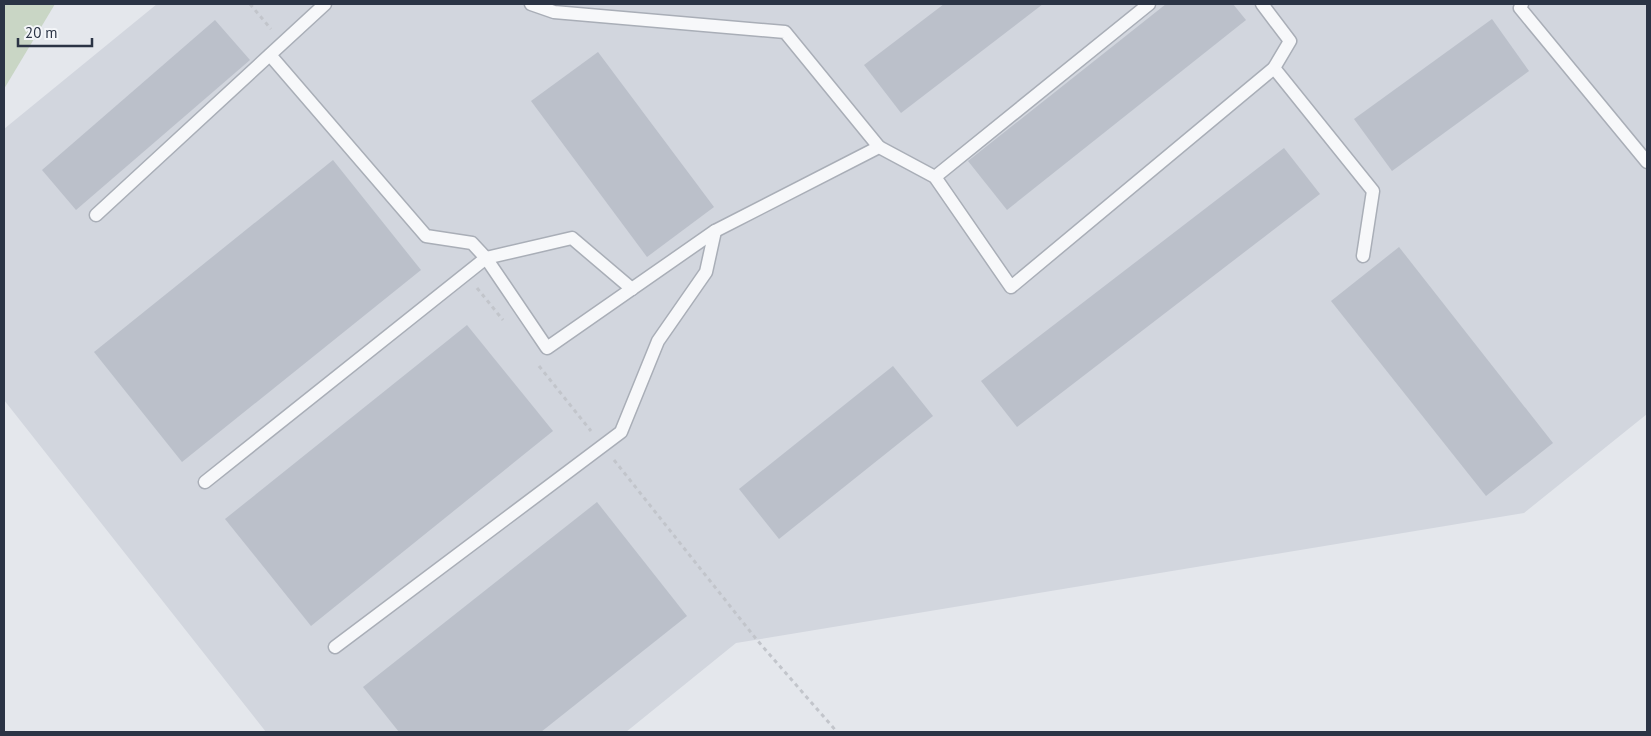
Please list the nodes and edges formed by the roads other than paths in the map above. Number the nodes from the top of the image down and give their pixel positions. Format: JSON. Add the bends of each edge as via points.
{"nodes":[{"id":1,"x":325,"y":4,"type":"edge"},
{"id":2,"x":531,"y":4,"type":"edge"},
{"id":3,"x":1149,"y":4,"type":"edge"},
{"id":4,"x":1262,"y":4,"type":"edge"},
{"id":5,"x":1522,"y":4,"type":"edge"},
{"id":6,"x":270,"y":55,"type":"junction"},
{"id":7,"x":1274,"y":68,"type":"junction"},
{"id":8,"x":880,"y":147,"type":"junction"},
{"id":9,"x":1647,"y":162,"type":"edge"},
{"id":10,"x":935,"y":177,"type":"junction"},
{"id":11,"x":96,"y":215,"type":"dead end"},
{"id":12,"x":715,"y":231,"type":"junction"},
{"id":13,"x":1363,"y":256,"type":"dead end"},
{"id":14,"x":486,"y":258,"type":"junction"},
{"id":15,"x":632,"y":289,"type":"junction"},
{"id":16,"x":205,"y":482,"type":"dead end"},
{"id":17,"x":335,"y":647,"type":"dead end"}],
"edges":[{"from":1,"to":6,"type":"lane"},
{"from":2,"to":8,"type":"lane","via":[[554,12],[785,32]]},
{"from":3,"to":10,"type":"lane"},
{"from":4,"to":7,"type":"lane","via":[[1290,41]]},
{"from":5,"to":9,"type":"lane","via":[[1520,8]]},
{"from":6,"to":11,"type":"lane"},
{"from":6,"to":14,"type":"lane","via":[[426,236],[472,243]]},
{"from":7,"to":10,"type":"lane","via":[[1011,287]]},
{"from":7,"to":13,"type":"lane","via":[[1373,190]]},
{"from":8,"to":10,"type":"lane"},
{"from":8,"to":12,"type":"lane"},
{"from":12,"to":15,"type":"lane"},
{"from":12,"to":17,"type":"lane","via":[[706,272],[658,341],[620,432]]},
{"from":14,"to":15,"type":"lane","via":[[572,238]]},
{"from":14,"to":15,"type":"lane","via":[[547,348]]},
{"from":14,"to":16,"type":"lane"}]}
